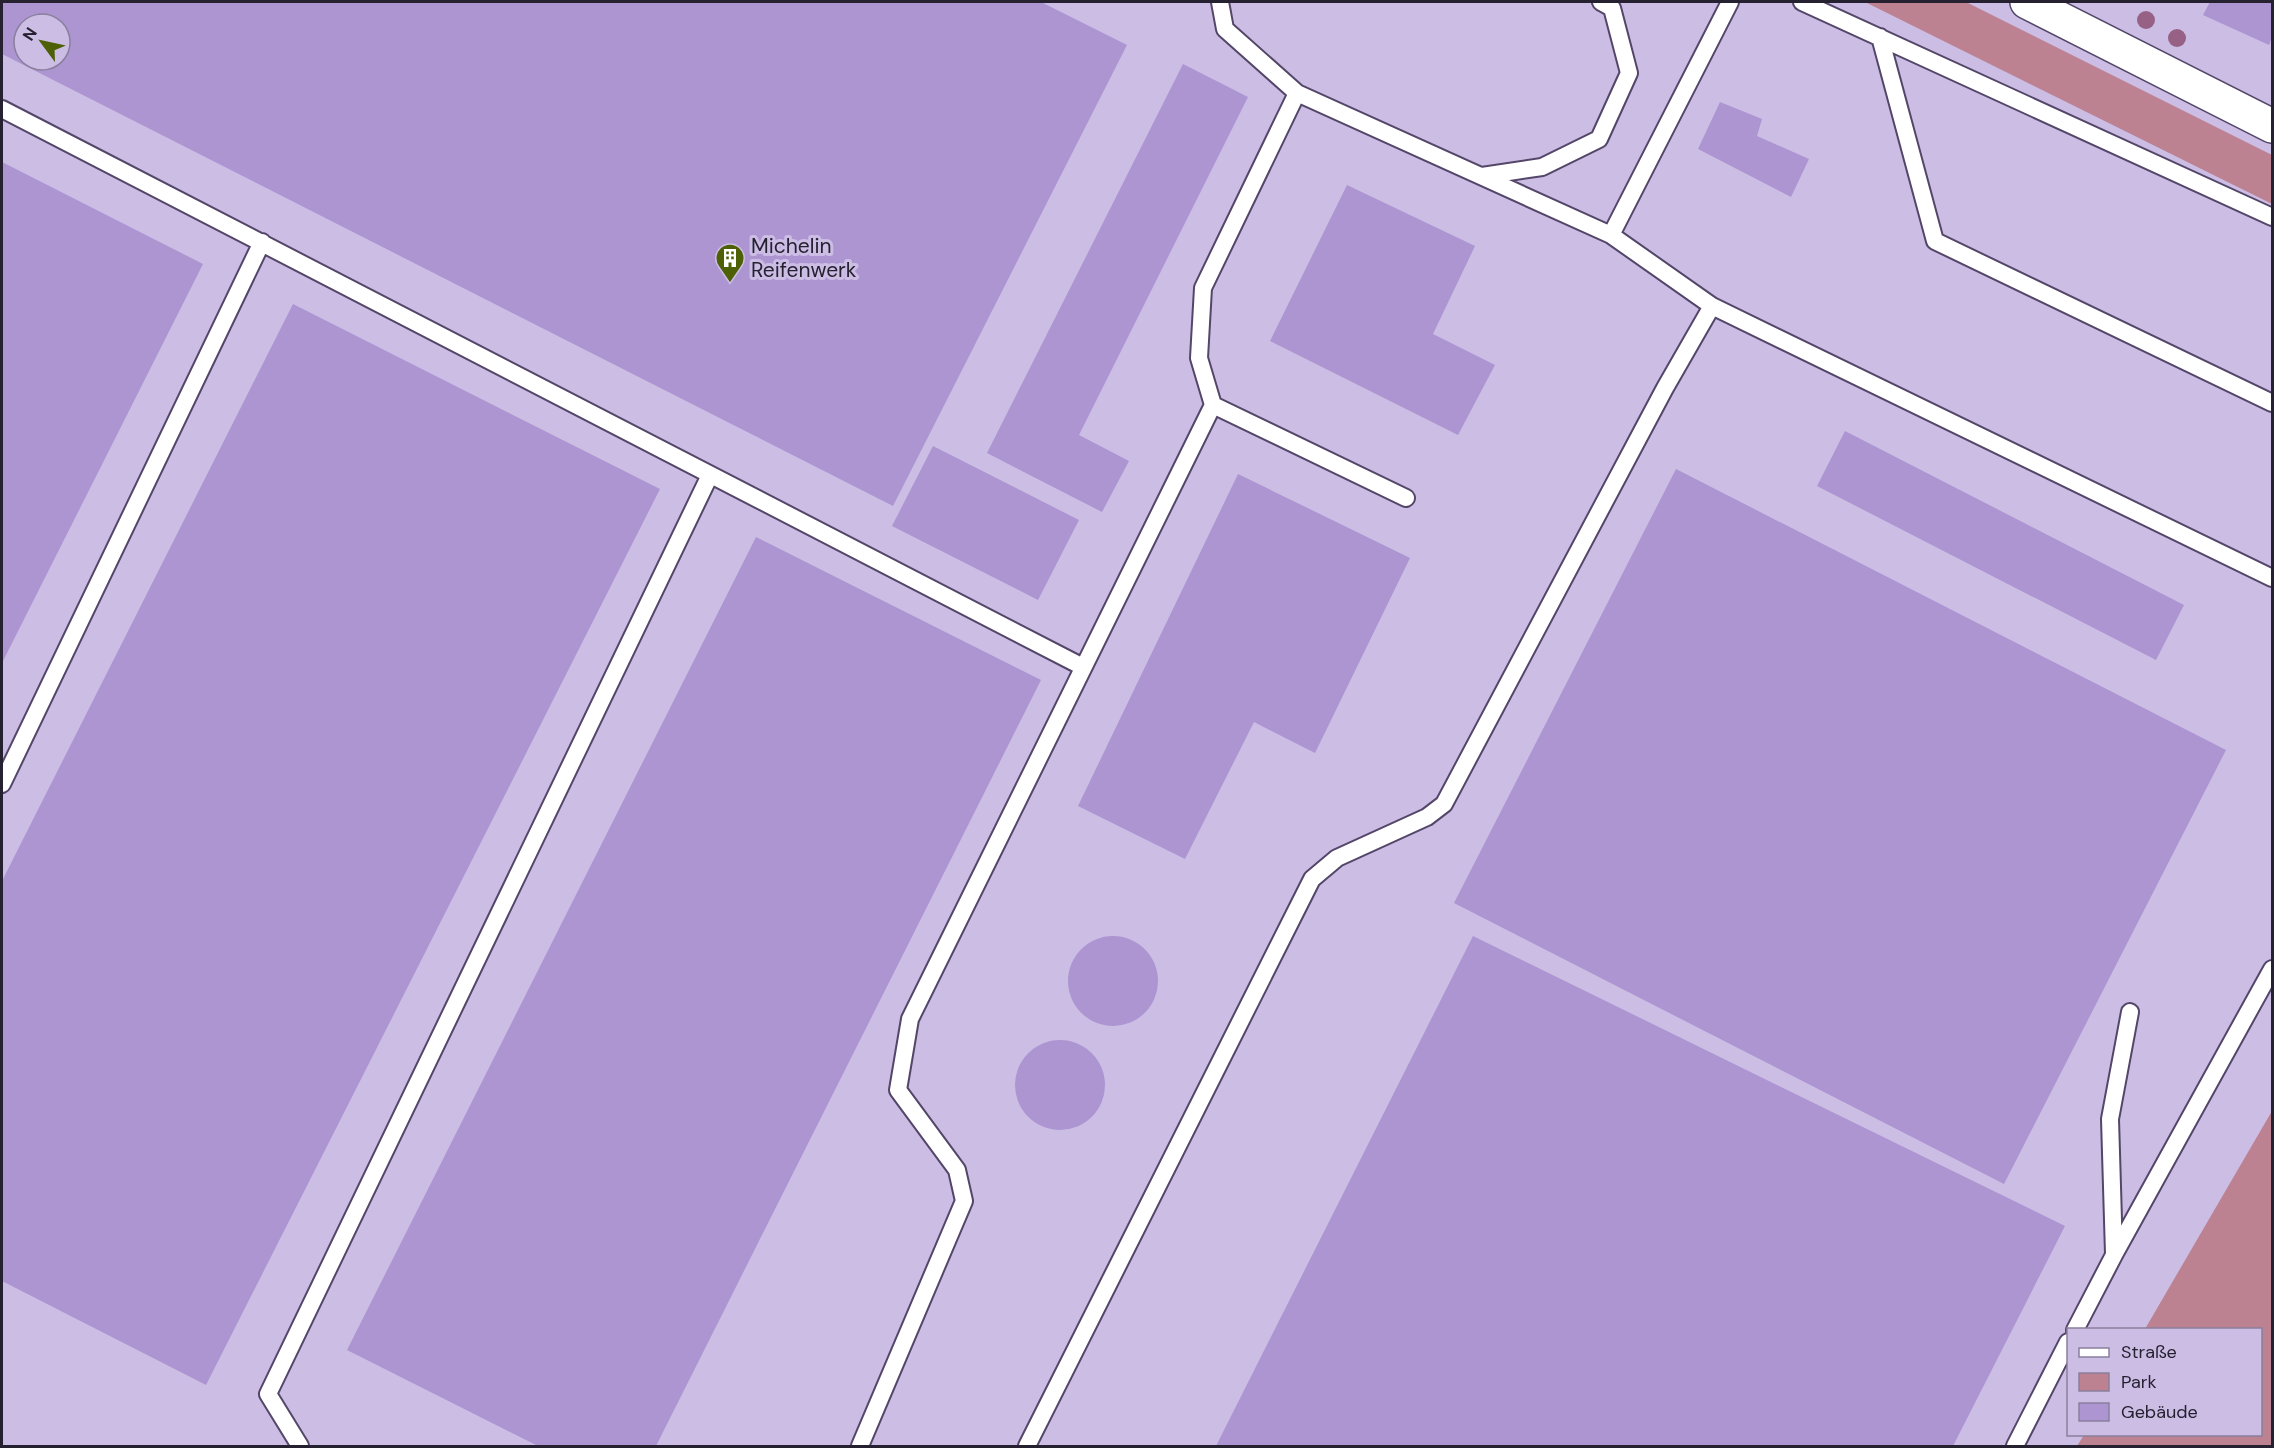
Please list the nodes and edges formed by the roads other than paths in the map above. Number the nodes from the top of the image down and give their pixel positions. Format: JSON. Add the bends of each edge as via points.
{"nodes":[{"id":1,"x":1220,"y":2,"type":"edge"},
{"id":2,"x":1601,"y":2,"type":"edge"},
{"id":3,"x":1730,"y":2,"type":"edge"},
{"id":4,"x":1802,"y":2,"type":"edge"},
{"id":5,"x":2027,"y":2,"type":"edge"},
{"id":6,"x":1880,"y":37,"type":"junction"},
{"id":7,"x":1297,"y":93,"type":"junction"},
{"id":8,"x":2,"y":110,"type":"edge"},
{"id":9,"x":2272,"y":126,"type":"edge"},
{"id":10,"x":1481,"y":176,"type":"junction"},
{"id":11,"x":2272,"y":217,"type":"edge"},
{"id":12,"x":1611,"y":235,"type":"junction"},
{"id":13,"x":262,"y":242,"type":"junction"},
{"id":14,"x":1712,"y":306,"type":"junction"},
{"id":15,"x":2272,"y":404,"type":"edge"},
{"id":16,"x":1213,"y":405,"type":"junction"},
{"id":17,"x":710,"y":475,"type":"junction"},
{"id":18,"x":1406,"y":498,"type":"dead end"},
{"id":19,"x":2272,"y":578,"type":"edge"},
{"id":20,"x":1083,"y":667,"type":"junction"},
{"id":21,"x":2,"y":784,"type":"edge"},
{"id":22,"x":2272,"y":969,"type":"edge"},
{"id":23,"x":2130,"y":1012,"type":"dead end"},
{"id":24,"x":2114,"y":1255,"type":"junction"},
{"id":25,"x":2076,"y":1328,"type":"edge"},
{"id":26,"x":2067,"y":1344,"type":"edge"},
{"id":27,"x":300,"y":1446,"type":"edge"},
{"id":28,"x":860,"y":1446,"type":"edge"},
{"id":29,"x":1027,"y":1446,"type":"edge"},
{"id":30,"x":2015,"y":1446,"type":"edge"}],
"edges":[{"from":1,"to":7,"type":"lane","via":[[1225,29]]},
{"from":2,"to":10,"type":"lane","via":[[1612,8],[1629,74],[1599,140],[1542,168]]},
{"from":3,"to":12,"type":"lane"},
{"from":4,"to":6,"type":"lane"},
{"from":5,"to":9,"type":"street"},
{"from":6,"to":11,"type":"lane"},
{"from":6,"to":15,"type":"lane","via":[[1935,241]]},
{"from":7,"to":10,"type":"lane"},
{"from":7,"to":16,"type":"lane","via":[[1203,288],[1199,358]]},
{"from":8,"to":13,"type":"lane"},
{"from":10,"to":12,"type":"lane"},
{"from":12,"to":14,"type":"lane"},
{"from":13,"to":17,"type":"lane"},
{"from":13,"to":21,"type":"lane"},
{"from":14,"to":19,"type":"lane"},
{"from":14,"to":29,"type":"lane","via":[[1444,804],[1427,817],[1337,858],[1312,879]]},
{"from":16,"to":18,"type":"lane"},
{"from":16,"to":20,"type":"lane"},
{"from":17,"to":20,"type":"lane"},
{"from":17,"to":27,"type":"lane","via":[[268,1394]]},
{"from":20,"to":28,"type":"lane","via":[[910,1019],[898,1090],[957,1170],[964,1200]]},
{"from":22,"to":24,"type":"lane"},
{"from":23,"to":24,"type":"lane","via":[[2110,1119]]},
{"from":24,"to":25,"type":"lane"},
{"from":26,"to":30,"type":"lane"}]}
